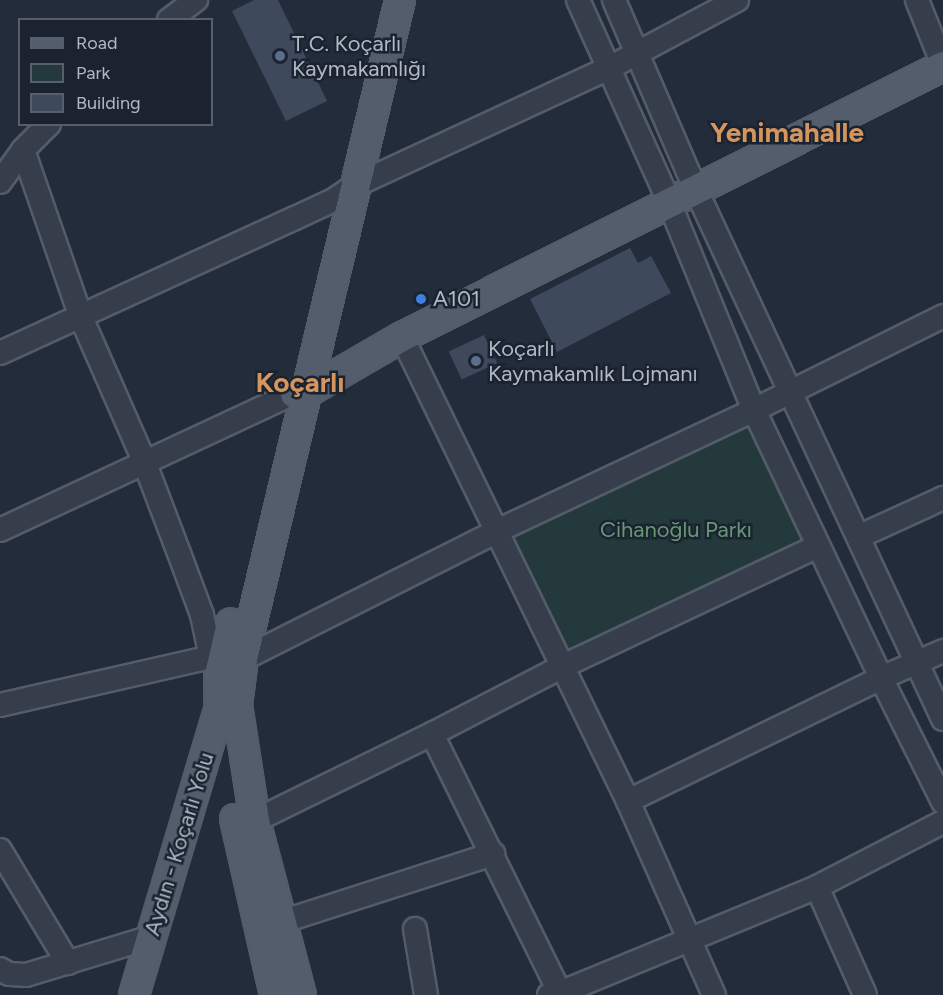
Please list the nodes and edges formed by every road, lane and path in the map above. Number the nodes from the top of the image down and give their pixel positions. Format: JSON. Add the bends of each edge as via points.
{"nodes":[{"id":1,"x":196,"y":0,"type":"edge"},
{"id":2,"x":383,"y":0,"type":"edge"},
{"id":3,"x":400,"y":0,"type":"edge"},
{"id":4,"x":578,"y":0,"type":"edge"},
{"id":5,"x":614,"y":0,"type":"edge"},
{"id":6,"x":737,"y":0,"type":"edge"},
{"id":7,"x":917,"y":0,"type":"edge"},
{"id":8,"x":172,"y":18,"type":"edge"},
{"id":9,"x":638,"y":52,"type":"junction"},
{"id":10,"x":943,"y":65,"type":"edge"},
{"id":11,"x":609,"y":68,"type":"junction"},
{"id":12,"x":47,"y":126,"type":"edge"},
{"id":13,"x":23,"y":150,"type":"junction"},
{"id":14,"x":0,"y":182,"type":"edge"},
{"id":15,"x":356,"y":185,"type":"junction"},
{"id":16,"x":695,"y":188,"type":"junction"},
{"id":17,"x":332,"y":201,"type":"junction"},
{"id":18,"x":669,"y":202,"type":"junction"},
{"id":19,"x":80,"y":315,"type":"junction"},
{"id":20,"x":943,"y":316,"type":"edge"},
{"id":21,"x":402,"y":337,"type":"junction"},
{"id":22,"x":0,"y":353,"type":"edge"},
{"id":23,"x":300,"y":381,"type":"junction"},
{"id":24,"x":789,"y":392,"type":"junction"},
{"id":25,"x":754,"y":410,"type":"junction"},
{"id":26,"x":144,"y":461,"type":"junction"},
{"id":27,"x":943,"y":498,"type":"edge"},
{"id":28,"x":0,"y":530,"type":"edge"},
{"id":29,"x":497,"y":531,"type":"junction"},
{"id":30,"x":858,"y":537,"type":"junction"},
{"id":31,"x":818,"y":546,"type":"junction"},
{"id":32,"x":943,"y":651,"type":"edge"},
{"id":33,"x":225,"y":658,"type":"junction"},
{"id":34,"x":918,"y":663,"type":"junction"},
{"id":35,"x":561,"y":667,"type":"junction"},
{"id":36,"x":881,"y":678,"type":"junction"},
{"id":37,"x":0,"y":705,"type":"edge"},
{"id":38,"x":227,"y":709,"type":"junction"},
{"id":39,"x":943,"y":719,"type":"edge"},
{"id":40,"x":432,"y":734,"type":"junction"},
{"id":41,"x":628,"y":801,"type":"junction"},
{"id":42,"x":943,"y":802,"type":"edge"},
{"id":43,"x":943,"y":822,"type":"edge"},
{"id":44,"x":246,"y":825,"type":"junction"},
{"id":45,"x":0,"y":850,"type":"edge"},
{"id":46,"x":493,"y":854,"type":"junction"},
{"id":47,"x":817,"y":887,"type":"junction"},
{"id":48,"x":281,"y":922,"type":"junction"},
{"id":49,"x":415,"y":929,"type":"dead end"},
{"id":50,"x":151,"y":937,"type":"junction"},
{"id":51,"x":691,"y":939,"type":"junction"},
{"id":52,"x":68,"y":963,"type":"junction"},
{"id":53,"x":11,"y":980,"type":"edge"},
{"id":54,"x":554,"y":994,"type":"edge"},
{"id":55,"x":134,"y":995,"type":"edge"},
{"id":56,"x":275,"y":995,"type":"edge"},
{"id":57,"x":301,"y":995,"type":"edge"},
{"id":58,"x":426,"y":995,"type":"edge"},
{"id":59,"x":714,"y":995,"type":"edge"},
{"id":60,"x":866,"y":995,"type":"edge"}],
"edges":[{"from":1,"to":8,"type":"street"},
{"from":2,"to":17,"type":"main road"},
{"from":3,"to":15,"type":"main road"},
{"from":4,"to":11,"type":"street"},
{"from":5,"to":9,"type":"street"},
{"from":6,"to":9,"type":"street"},
{"from":7,"to":10,"type":"street"},
{"from":9,"to":11,"type":"street"},
{"from":9,"to":16,"type":"street"},
{"from":10,"to":16,"type":"main road"},
{"from":11,"to":15,"type":"street"},
{"from":11,"to":18,"type":"street"},
{"from":12,"to":13,"type":"street"},
{"from":13,"to":14,"type":"street"},
{"from":13,"to":19,"type":"street"},
{"from":15,"to":17,"type":"street"},
{"from":15,"to":23,"type":"main road"},
{"from":16,"to":18,"type":"main road"},
{"from":16,"to":24,"type":"street"},
{"from":17,"to":19,"type":"street"},
{"from":17,"to":23,"type":"main road"},
{"from":18,"to":21,"type":"main road"},
{"from":18,"to":25,"type":"street"},
{"from":19,"to":22,"type":"street"},
{"from":19,"to":26,"type":"street"},
{"from":20,"to":24,"type":"street"},
{"from":21,"to":23,"type":"main road"},
{"from":21,"to":29,"type":"street"},
{"from":23,"to":26,"type":"street"},
{"from":23,"to":33,"type":"main road"},
{"from":24,"to":25,"type":"street"},
{"from":24,"to":30,"type":"street"},
{"from":25,"to":29,"type":"street"},
{"from":25,"to":31,"type":"street"},
{"from":26,"to":28,"type":"street"},
{"from":26,"to":33,"type":"street","via":[[202,615]]},
{"from":27,"to":30,"type":"street"},
{"from":29,"to":33,"type":"street"},
{"from":29,"to":35,"type":"street"},
{"from":30,"to":34,"type":"street"},
{"from":31,"to":35,"type":"street"},
{"from":31,"to":36,"type":"street"},
{"from":32,"to":34,"type":"street"},
{"from":33,"to":37,"type":"street"},
{"from":33,"to":38,"type":"main road","via":[[219,675]]},
{"from":34,"to":36,"type":"street"},
{"from":34,"to":39,"type":"street"},
{"from":35,"to":40,"type":"street"},
{"from":35,"to":41,"type":"street"},
{"from":36,"to":41,"type":"street"},
{"from":36,"to":42,"type":"street"},
{"from":38,"to":44,"type":"main road"},
{"from":38,"to":50,"type":"main road","name":"Aydın - Koçarlı Yolu"},
{"from":40,"to":44,"type":"street"},
{"from":40,"to":46,"type":"street"},
{"from":41,"to":51,"type":"street"},
{"from":43,"to":47,"type":"street"},
{"from":44,"to":48,"type":"main road"},
{"from":44,"to":56,"type":"main road"},
{"from":45,"to":52,"type":"street"},
{"from":46,"to":48,"type":"street"},
{"from":46,"to":54,"type":"street"},
{"from":47,"to":51,"type":"street"},
{"from":47,"to":60,"type":"street"},
{"from":48,"to":57,"type":"main road"},
{"from":49,"to":58,"type":"street"},
{"from":50,"to":52,"type":"street"},
{"from":50,"to":55,"type":"main road","name":"Aydın - Koçarlı Yolu"},
{"from":51,"to":54,"type":"street"},
{"from":51,"to":59,"type":"street"},
{"from":52,"to":53,"type":"street"}]}
